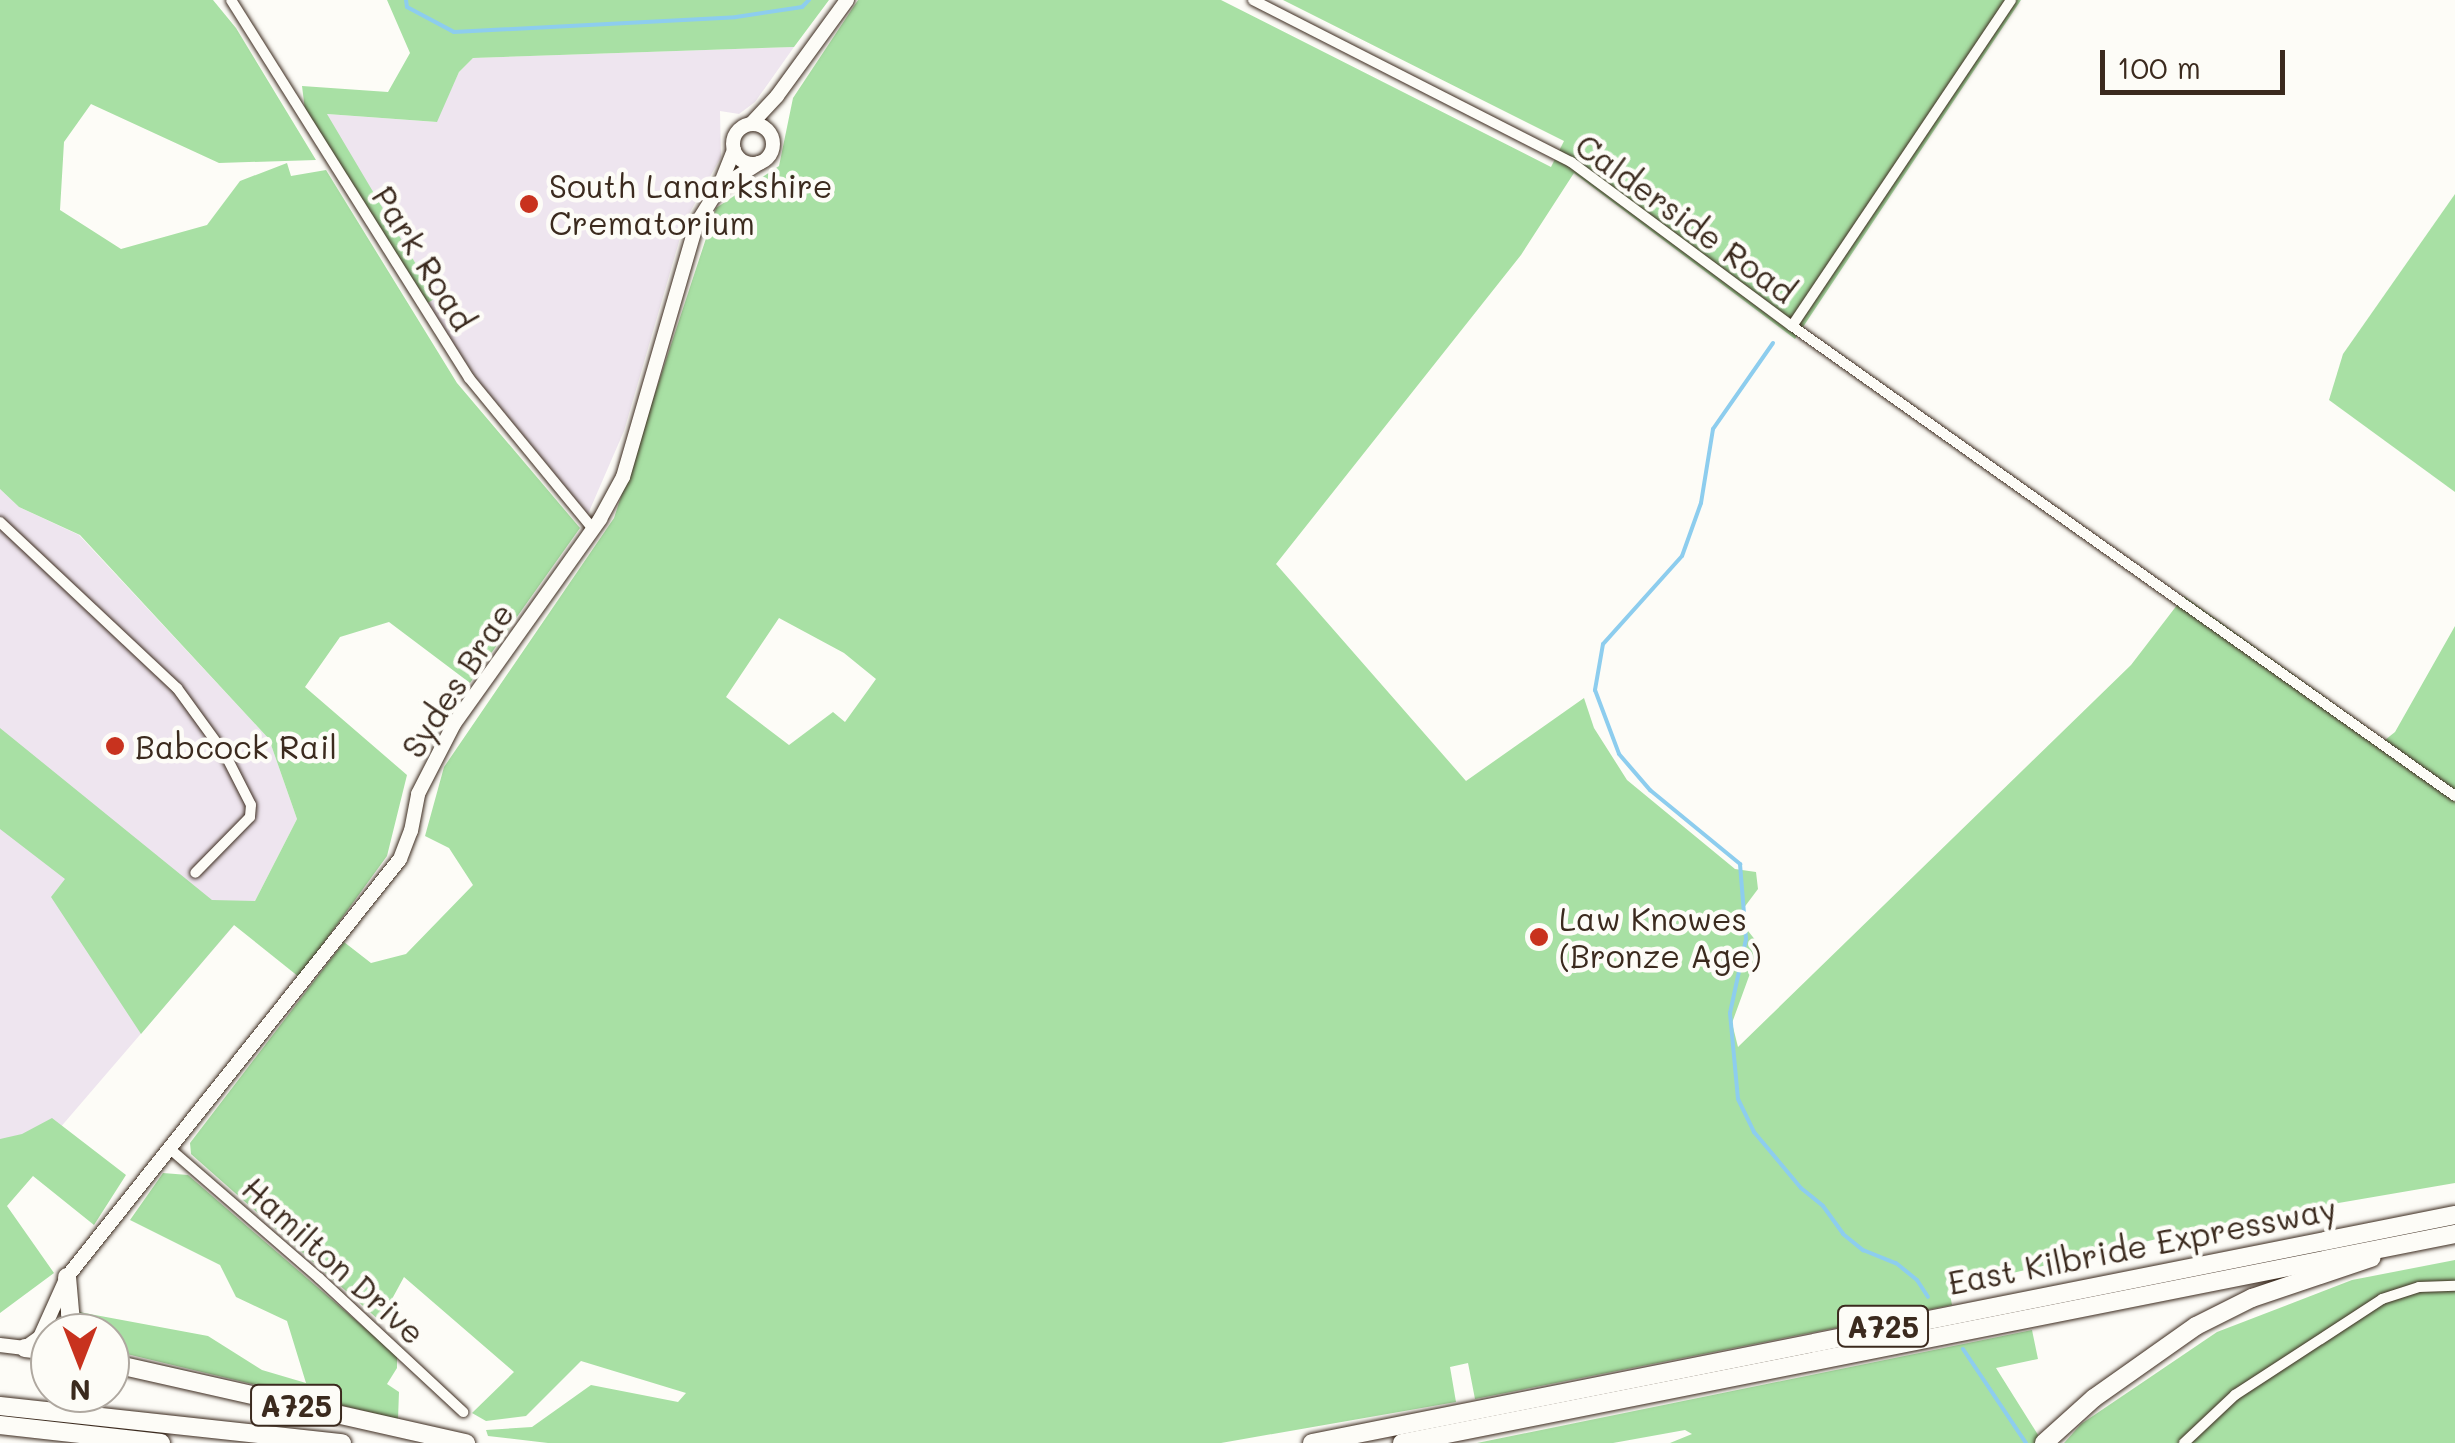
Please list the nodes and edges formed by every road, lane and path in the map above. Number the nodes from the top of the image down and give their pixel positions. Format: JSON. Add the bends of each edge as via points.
{"nodes":[{"id":1,"x":231,"y":0,"type":"edge"},
{"id":2,"x":847,"y":0,"type":"edge"},
{"id":3,"x":1253,"y":0,"type":"edge"},
{"id":4,"x":2011,"y":0,"type":"edge"},
{"id":5,"x":778,"y":96,"type":"junction"},
{"id":6,"x":751,"y":124,"type":"junction"},
{"id":7,"x":773,"y":142,"type":"junction"},
{"id":8,"x":734,"y":150,"type":"junction"},
{"id":9,"x":760,"y":162,"type":"junction"},
{"id":10,"x":718,"y":190,"type":"junction"},
{"id":11,"x":1792,"y":326,"type":"junction"},
{"id":12,"x":0,"y":522,"type":"edge"},
{"id":13,"x":593,"y":529,"type":"junction"},
{"id":14,"x":2455,"y":796,"type":"edge"},
{"id":15,"x":195,"y":873,"type":"dead end"},
{"id":16,"x":169,"y":1148,"type":"junction"},
{"id":17,"x":2455,"y":1215,"type":"edge"},
{"id":18,"x":2455,"y":1234,"type":"edge"},
{"id":19,"x":2433,"y":1238,"type":"junction"},
{"id":20,"x":67,"y":1277,"type":"junction"},
{"id":21,"x":2455,"y":1286,"type":"edge"},
{"id":22,"x":70,"y":1313,"type":"edge"},
{"id":23,"x":0,"y":1345,"type":"edge"},
{"id":24,"x":25,"y":1348,"type":"junction"},
{"id":25,"x":30,"y":1349,"type":"edge"},
{"id":26,"x":130,"y":1366,"type":"edge"},
{"id":27,"x":0,"y":1406,"type":"edge"},
{"id":28,"x":463,"y":1412,"type":"dead end"},
{"id":29,"x":0,"y":1426,"type":"edge"},
{"id":30,"x":161,"y":1443,"type":"edge"},
{"id":31,"x":342,"y":1443,"type":"edge"},
{"id":32,"x":466,"y":1443,"type":"edge"},
{"id":33,"x":1312,"y":1443,"type":"edge"},
{"id":34,"x":1402,"y":1443,"type":"edge"},
{"id":35,"x":2044,"y":1443,"type":"edge"},
{"id":36,"x":2184,"y":1443,"type":"edge"}],
"edges":[{"from":1,"to":13,"type":"street","name":"Park Road","via":[[469,378]]},
{"from":2,"to":5,"type":"street"},
{"from":3,"to":11,"type":"street","name":"Calderside Road","via":[[1571,162]]},
{"from":4,"to":11,"type":"street","name":"Calderside Road"},
{"from":5,"to":6,"type":"street"},
{"from":5,"to":7,"type":"street"},
{"from":6,"to":7,"type":"street","via":[[766,129]]},
{"from":6,"to":8,"type":"street","via":[[736,133]]},
{"from":7,"to":9,"type":"street"},
{"from":8,"to":9,"type":"street","via":[[742,160]]},
{"from":8,"to":10,"type":"street","name":"Sydes Brae"},
{"from":9,"to":10,"type":"street"},
{"from":10,"to":13,"type":"street","name":"Sydes Brae","via":[[697,222],[622,477]]},
{"from":11,"to":14,"type":"street"},
{"from":12,"to":15,"type":"street","via":[[177,688],[224,754],[250,816]]},
{"from":13,"to":16,"type":"street","name":"Sydes Brae","via":[[454,724],[418,794],[400,860]]},
{"from":16,"to":20,"type":"street","name":"Sydes Brae"},
{"from":16,"to":28,"type":"street","name":"Hamilton Drive"},
{"from":17,"to":33,"type":"highway","name":"East Kilbride Expressway","number":"A725"},
{"from":18,"to":19,"type":"highway","name":"East Kilbride Expressway","number":"A725"},
{"from":19,"to":34,"type":"highway","name":"East Kilbride Expressway","number":"A725"},
{"from":19,"to":35,"type":"highway","via":[[2252,1298],[2196,1326],[2094,1398]]},
{"from":20,"to":22,"type":"highway"},
{"from":20,"to":24,"type":"street","name":"Sydes Brae","via":[[45,1331]]},
{"from":21,"to":36,"type":"street","via":[[2419,1287],[2382,1299],[2236,1394]]},
{"from":23,"to":24,"type":"street"},
{"from":24,"to":25,"type":"highway"},
{"from":26,"to":32,"type":"highway","number":"A725"},
{"from":27,"to":31,"type":"highway","number":"A725"},
{"from":29,"to":30,"type":"highway"}]}
